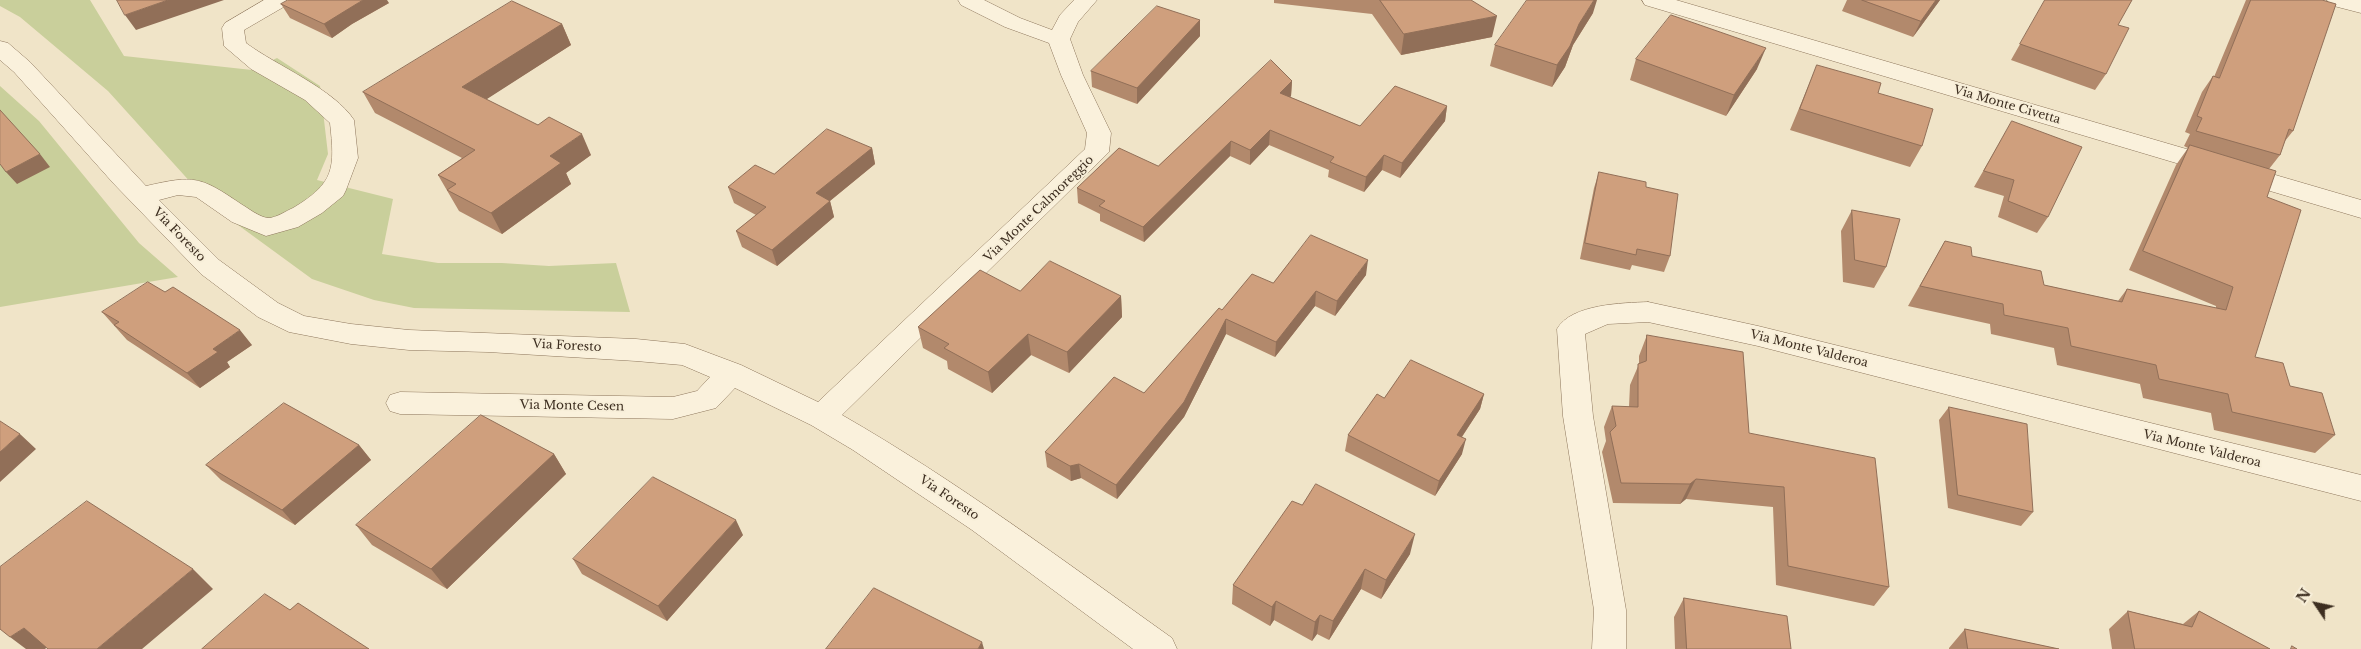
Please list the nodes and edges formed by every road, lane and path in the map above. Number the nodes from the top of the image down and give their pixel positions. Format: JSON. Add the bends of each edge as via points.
{"nodes":[{"id":1,"x":279,"y":0,"type":"edge"},
{"id":2,"x":969,"y":0,"type":"edge"},
{"id":3,"x":1086,"y":0,"type":"edge"},
{"id":4,"x":1653,"y":0,"type":"edge"},
{"id":5,"x":2338,"y":0,"type":"edge"},
{"id":6,"x":2361,"y":7,"type":"edge"},
{"id":7,"x":1059,"y":39,"type":"junction"},
{"id":8,"x":0,"y":48,"type":"edge"},
{"id":9,"x":141,"y":196,"type":"junction"},
{"id":10,"x":2361,"y":209,"type":"edge"},
{"id":11,"x":732,"y":373,"type":"junction"},
{"id":12,"x":400,"y":403,"type":"dead end"},
{"id":13,"x":821,"y":417,"type":"junction"},
{"id":14,"x":2361,"y":488,"type":"edge"},
{"id":15,"x":1160,"y":649,"type":"edge"},
{"id":16,"x":1609,"y":649,"type":"edge"}],
"edges":[{"from":1,"to":9,"type":"street","via":[[233,28],[235,46],[313,95],[342,120],[346,158],[334,190],[314,207],[289,221],[266,227],[241,216],[202,189],[178,187]]},
{"from":2,"to":7,"type":"street","via":[[1013,23]]},
{"from":3,"to":7,"type":"street","via":[[1068,20]]},
{"from":4,"to":10,"type":"street","name":"Via Monte Civetta"},
{"from":5,"to":6,"type":"street"},
{"from":7,"to":13,"type":"street","name":"Via Monte Calmoreggio","via":[[1099,133],[1098,152]]},
{"from":8,"to":9,"type":"street","name":"Via Foresto","via":[[22,67]]},
{"from":9,"to":11,"type":"street","name":"Via Foresto","via":[[210,267],[268,310],[299,324],[409,340],[548,345],[685,356]]},
{"from":11,"to":12,"type":"street","name":"Via Monte Cesen","via":[[706,400],[673,408]]},
{"from":11,"to":13,"type":"street","name":"Via Foresto"},
{"from":13,"to":15,"type":"street","name":"Via Foresto","via":[[983,521]]},
{"from":14,"to":16,"type":"street","name":"Via Monte Valderoa","via":[[1758,336],[1648,312],[1604,314],[1571,329],[1578,416],[1610,610]]}]}
